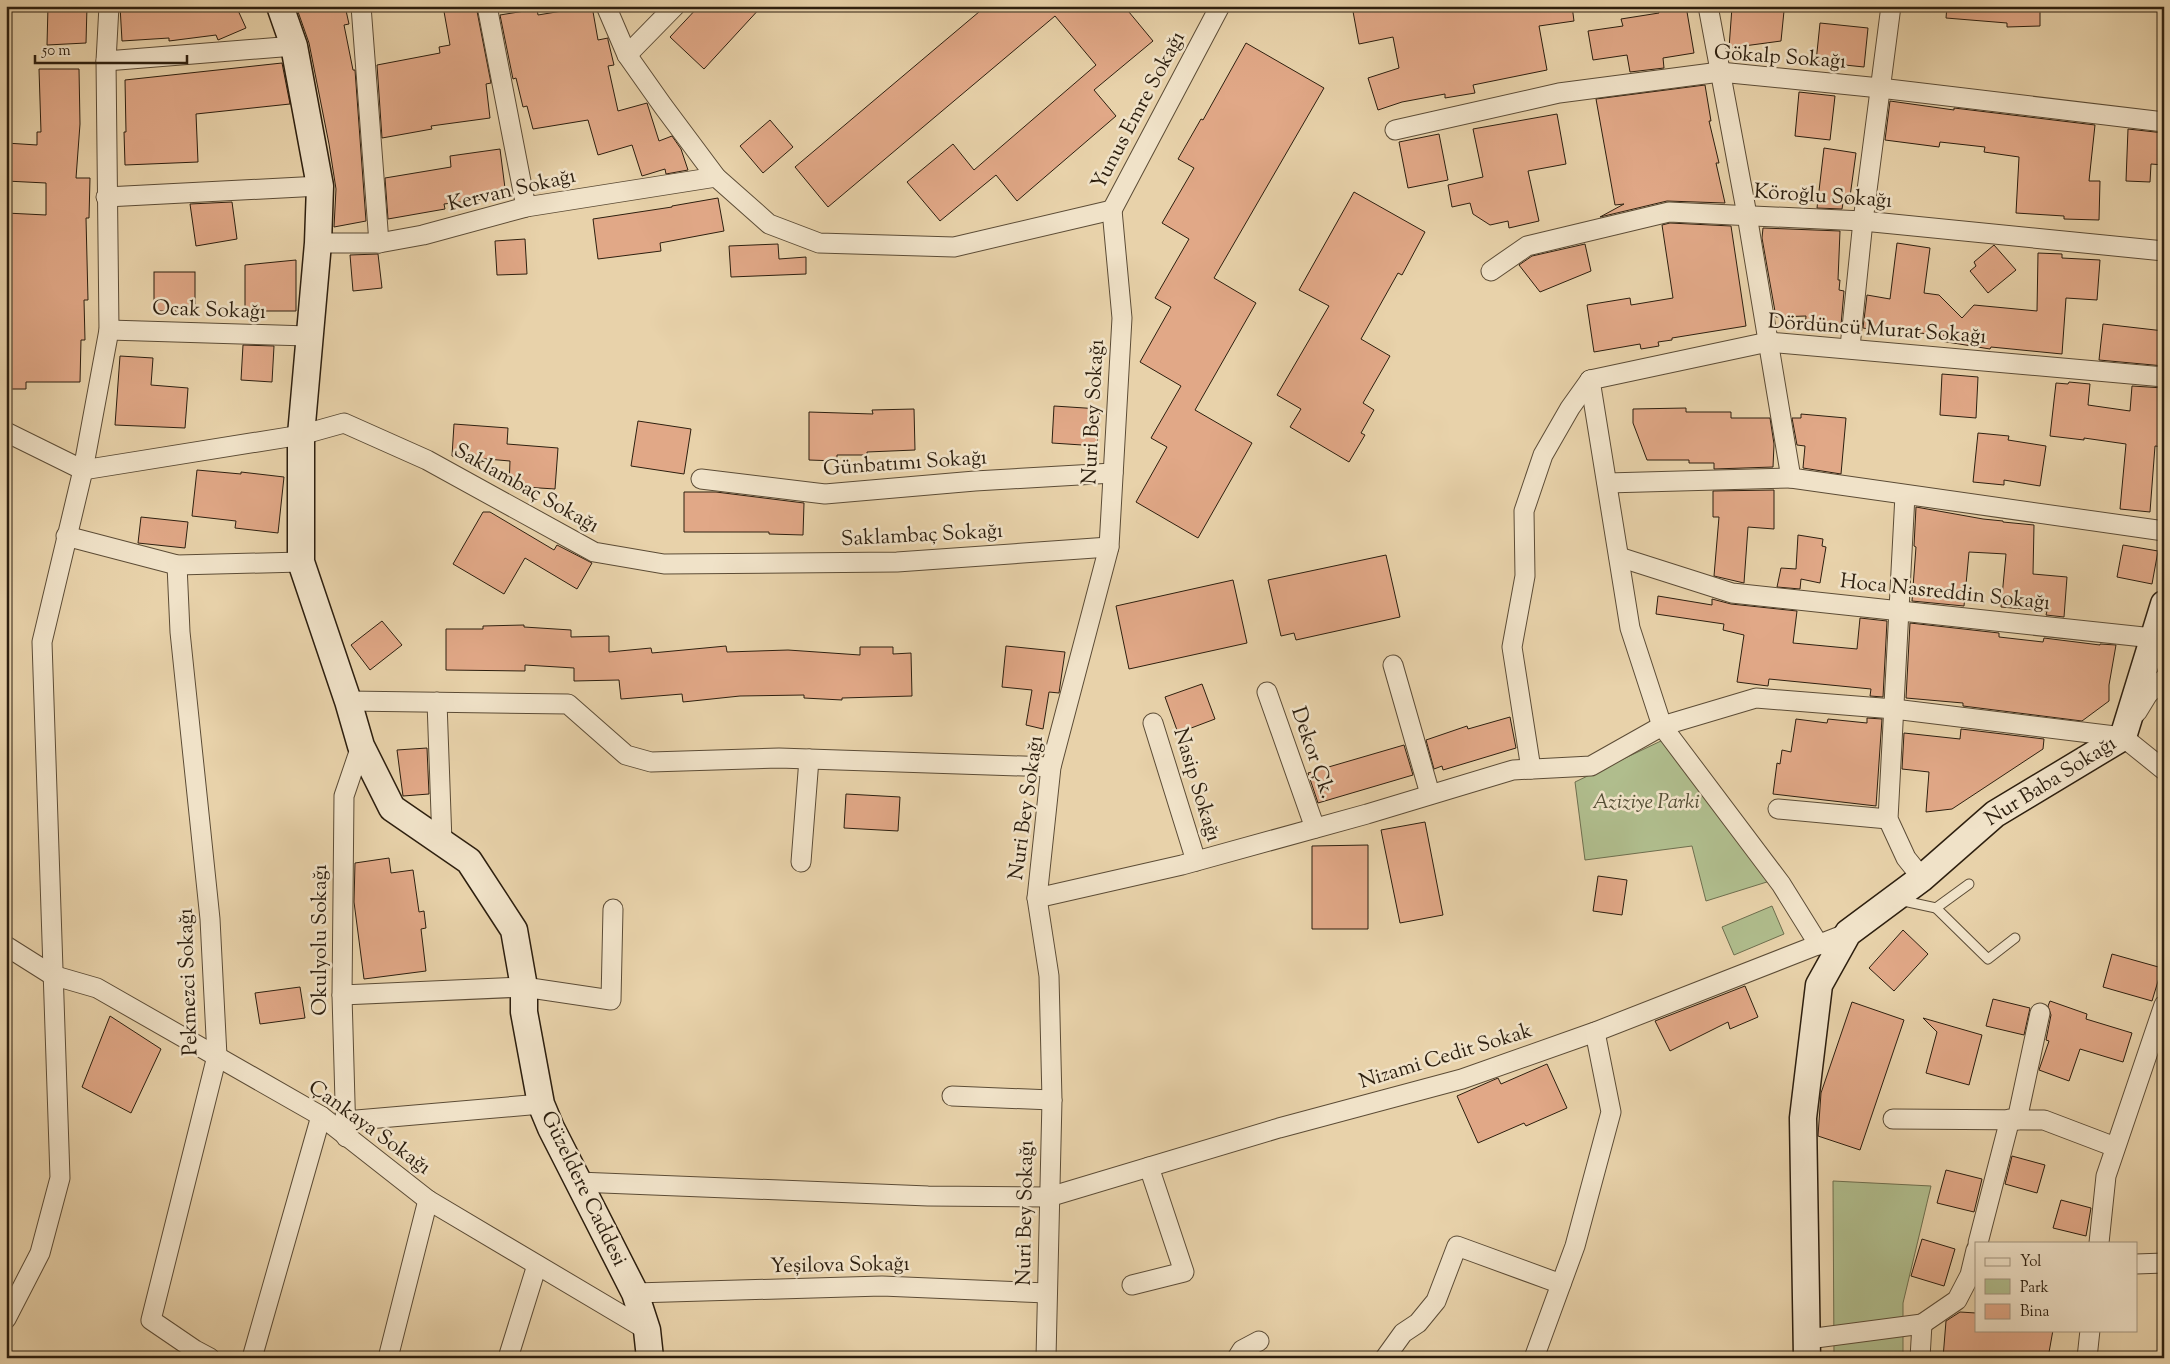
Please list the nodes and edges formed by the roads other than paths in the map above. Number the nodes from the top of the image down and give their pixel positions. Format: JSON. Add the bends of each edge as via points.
{"nodes":[{"id":1,"x":108,"y":6,"type":"edge"},
{"id":2,"x":280,"y":6,"type":"edge"},
{"id":3,"x":362,"y":6,"type":"edge"},
{"id":4,"x":487,"y":6,"type":"edge"},
{"id":5,"x":606,"y":6,"type":"edge"},
{"id":6,"x":675,"y":6,"type":"edge"},
{"id":7,"x":1220,"y":6,"type":"edge"},
{"id":8,"x":1708,"y":6,"type":"edge"},
{"id":9,"x":1891,"y":6,"type":"edge"},
{"id":10,"x":294,"y":46,"type":"junction"},
{"id":11,"x":627,"y":55,"type":"junction"},
{"id":12,"x":106,"y":61,"type":"junction"},
{"id":13,"x":1720,"y":72,"type":"junction"},
{"id":14,"x":1880,"y":88,"type":"junction"},
{"id":15,"x":2164,"y":122,"type":"edge"},
{"id":16,"x":1395,"y":130,"type":"dead end"},
{"id":17,"x":716,"y":177,"type":"junction"},
{"id":18,"x":320,"y":186,"type":"junction"},
{"id":19,"x":106,"y":197,"type":"junction"},
{"id":20,"x":526,"y":207,"type":"junction"},
{"id":21,"x":1112,"y":210,"type":"junction"},
{"id":22,"x":1747,"y":215,"type":"junction"},
{"id":23,"x":1863,"y":221,"type":"junction"},
{"id":24,"x":318,"y":242,"type":"junction"},
{"id":25,"x":379,"y":243,"type":"junction"},
{"id":26,"x":2164,"y":251,"type":"edge"},
{"id":27,"x":1491,"y":271,"type":"dead end"},
{"id":28,"x":109,"y":330,"type":"junction"},
{"id":29,"x":308,"y":336,"type":"junction"},
{"id":30,"x":1768,"y":342,"type":"junction"},
{"id":31,"x":1850,"y":348,"type":"junction"},
{"id":32,"x":2164,"y":377,"type":"edge"},
{"id":33,"x":1590,"y":380,"type":"junction"},
{"id":34,"x":6,"y":432,"type":"edge"},
{"id":35,"x":301,"y":435,"type":"junction"},
{"id":36,"x":83,"y":470,"type":"junction"},
{"id":37,"x":1114,"y":473,"type":"junction"},
{"id":38,"x":1790,"y":478,"type":"junction"},
{"id":39,"x":701,"y":479,"type":"dead end"},
{"id":40,"x":1607,"y":483,"type":"junction"},
{"id":41,"x":1905,"y":495,"type":"junction"},
{"id":42,"x":2164,"y":531,"type":"edge"},
{"id":43,"x":66,"y":536,"type":"junction"},
{"id":44,"x":1110,"y":547,"type":"junction"},
{"id":45,"x":1619,"y":557,"type":"junction"},
{"id":46,"x":301,"y":562,"type":"junction"},
{"id":47,"x":177,"y":566,"type":"junction"},
{"id":48,"x":2164,"y":604,"type":"edge"},
{"id":49,"x":1899,"y":610,"type":"junction"},
{"id":50,"x":2153,"y":638,"type":"junction"},
{"id":51,"x":1393,"y":665,"type":"dead end"},
{"id":52,"x":2164,"y":679,"type":"edge"},
{"id":53,"x":1267,"y":692,"type":"dead end"},
{"id":54,"x":348,"y":701,"type":"junction"},
{"id":55,"x":437,"y":702,"type":"junction"},
{"id":56,"x":1894,"y":709,"type":"junction"},
{"id":57,"x":1152,"y":723,"type":"dead end"},
{"id":58,"x":1662,"y":726,"type":"junction"},
{"id":59,"x":2123,"y":737,"type":"junction"},
{"id":60,"x":361,"y":746,"type":"junction"},
{"id":61,"x":809,"y":759,"type":"junction"},
{"id":62,"x":1051,"y":767,"type":"junction"},
{"id":63,"x":1531,"y":769,"type":"junction"},
{"id":64,"x":2164,"y":770,"type":"edge"},
{"id":65,"x":1430,"y":794,"type":"junction"},
{"id":66,"x":1778,"y":809,"type":"dead end"},
{"id":67,"x":1888,"y":819,"type":"junction"},
{"id":68,"x":1315,"y":828,"type":"junction"},
{"id":69,"x":442,"y":842,"type":"junction"},
{"id":70,"x":1196,"y":861,"type":"junction"},
{"id":71,"x":801,"y":862,"type":"dead end"},
{"id":72,"x":1922,"y":878,"type":"junction"},
{"id":73,"x":1969,"y":884,"type":"dead end"},
{"id":74,"x":1037,"y":898,"type":"junction"},
{"id":75,"x":1894,"y":898,"type":"junction"},
{"id":76,"x":1936,"y":908,"type":"junction"},
{"id":77,"x":613,"y":909,"type":"dead end"},
{"id":78,"x":1848,"y":933,"type":"junction"},
{"id":79,"x":2015,"y":938,"type":"dead end"},
{"id":80,"x":1820,"y":945,"type":"junction"},
{"id":81,"x":6,"y":946,"type":"edge"},
{"id":82,"x":52,"y":975,"type":"junction"},
{"id":83,"x":524,"y":987,"type":"junction"},
{"id":84,"x":342,"y":995,"type":"junction"},
{"id":85,"x":2164,"y":1005,"type":"edge"},
{"id":86,"x":2040,"y":1013,"type":"dead end"},
{"id":87,"x":2161,"y":1025,"type":"edge"},
{"id":88,"x":1595,"y":1032,"type":"junction"},
{"id":89,"x":216,"y":1056,"type":"junction"},
{"id":90,"x":952,"y":1096,"type":"dead end"},
{"id":91,"x":1052,"y":1100,"type":"junction"},
{"id":92,"x":540,"y":1104,"type":"junction"},
{"id":93,"x":321,"y":1116,"type":"junction"},
{"id":94,"x":1893,"y":1118,"type":"dead end"},
{"id":95,"x":2014,"y":1120,"type":"junction"},
{"id":96,"x":346,"y":1129,"type":"junction"},
{"id":97,"x":2115,"y":1147,"type":"junction"},
{"id":98,"x":1149,"y":1167,"type":"junction"},
{"id":99,"x":578,"y":1182,"type":"junction"},
{"id":100,"x":1049,"y":1197,"type":"junction"},
{"id":101,"x":428,"y":1200,"type":"junction"},
{"id":102,"x":1978,"y":1242,"type":"edge"},
{"id":103,"x":2099,"y":1242,"type":"edge"},
{"id":104,"x":1975,"y":1254,"type":"edge"},
{"id":105,"x":2138,"y":1264,"type":"edge"},
{"id":106,"x":2164,"y":1264,"type":"edge"},
{"id":107,"x":537,"y":1265,"type":"junction"},
{"id":108,"x":1562,"y":1284,"type":"junction"},
{"id":109,"x":1132,"y":1285,"type":"dead end"},
{"id":110,"x":1047,"y":1292,"type":"junction"},
{"id":111,"x":634,"y":1293,"type":"junction"},
{"id":112,"x":6,"y":1319,"type":"edge"},
{"id":113,"x":1922,"y":1324,"type":"junction"},
{"id":114,"x":647,"y":1330,"type":"junction"},
{"id":115,"x":2090,"y":1332,"type":"edge"},
{"id":116,"x":1259,"y":1341,"type":"dead end"},
{"id":117,"x":1808,"y":1349,"type":"edge"},
{"id":118,"x":199,"y":1355,"type":"edge"},
{"id":119,"x":252,"y":1358,"type":"edge"},
{"id":120,"x":388,"y":1358,"type":"edge"},
{"id":121,"x":508,"y":1358,"type":"edge"},
{"id":122,"x":650,"y":1358,"type":"edge"},
{"id":123,"x":1046,"y":1358,"type":"edge"},
{"id":124,"x":1237,"y":1358,"type":"edge"},
{"id":125,"x":1384,"y":1358,"type":"edge"},
{"id":126,"x":1534,"y":1358,"type":"edge"},
{"id":127,"x":1920,"y":1358,"type":"edge"},
{"id":128,"x":2087,"y":1358,"type":"edge"}],
"edges":[{"from":1,"to":12,"type":"street"},
{"from":2,"to":10,"type":"street","name":"Güzeldere Caddesi"},
{"from":3,"to":25,"type":"street"},
{"from":4,"to":20,"type":"street"},
{"from":5,"to":11,"type":"street"},
{"from":6,"to":11,"type":"street"},
{"from":7,"to":21,"type":"street","name":"Yunus Emre Sokağı"},
{"from":8,"to":13,"type":"street"},
{"from":9,"to":14,"type":"street"},
{"from":10,"to":12,"type":"street"},
{"from":10,"to":18,"type":"street","name":"Güzeldere Caddesi"},
{"from":11,"to":17,"type":"street"},
{"from":12,"to":19,"type":"street"},
{"from":13,"to":14,"type":"street","name":"Gökalp Sokağı"},
{"from":13,"to":16,"type":"street","name":"Gökalp Sokağı","via":[[1559,93]]},
{"from":13,"to":22,"type":"street"},
{"from":14,"to":15,"type":"street","name":"Gökalp Sokağı"},
{"from":14,"to":23,"type":"street"},
{"from":17,"to":20,"type":"street","name":"Kervan Sokağı"},
{"from":17,"to":21,"type":"street","via":[[769,224],[819,243],[954,247]]},
{"from":18,"to":19,"type":"street"},
{"from":18,"to":24,"type":"street","name":"Güzeldere Caddesi"},
{"from":19,"to":28,"type":"street"},
{"from":20,"to":25,"type":"street","name":"Kervan Sokağı","via":[[424,235]]},
{"from":21,"to":37,"type":"street","name":"Nuri Bey Sokağı","via":[[1122,318]]},
{"from":22,"to":23,"type":"street","name":"Köroğlu Sokağı"},
{"from":22,"to":27,"type":"street","name":"Köroğlu Sokağı","via":[[1669,212],[1527,246]]},
{"from":22,"to":30,"type":"street"},
{"from":23,"to":26,"type":"street","name":"Köroğlu Sokağı"},
{"from":23,"to":31,"type":"street"},
{"from":24,"to":25,"type":"street","name":"Kervan Sokağı"},
{"from":24,"to":29,"type":"street","name":"Güzeldere Caddesi"},
{"from":28,"to":29,"type":"street","name":"Ocak Sokağı"},
{"from":28,"to":36,"type":"street"},
{"from":29,"to":35,"type":"street","name":"Güzeldere Caddesi"},
{"from":30,"to":31,"type":"street","name":"Dördüncü Murat Sokağı"},
{"from":30,"to":33,"type":"street","name":"Dördüncü Murat Sokağı"},
{"from":30,"to":38,"type":"street"},
{"from":31,"to":32,"type":"street","name":"Dördüncü Murat Sokağı"},
{"from":33,"to":40,"type":"street"},
{"from":33,"to":63,"type":"street","via":[[1543,455],[1524,510],[1525,576],[1512,647]]},
{"from":34,"to":36,"type":"street"},
{"from":35,"to":36,"type":"street","name":"Saklambaç Sokağı"},
{"from":35,"to":44,"type":"street","name":"Saklambaç Sokağı","via":[[344,423],[427,460],[594,552],[664,564],[897,562]]},
{"from":35,"to":46,"type":"street","name":"Güzeldere Caddesi"},
{"from":36,"to":43,"type":"street"},
{"from":37,"to":39,"type":"street","name":"Günbatımı Sokağı","via":[[825,494]]},
{"from":37,"to":44,"type":"street","name":"Nuri Bey Sokağı"},
{"from":38,"to":40,"type":"street"},
{"from":38,"to":41,"type":"street"},
{"from":40,"to":45,"type":"street"},
{"from":41,"to":42,"type":"street"},
{"from":41,"to":49,"type":"street"},
{"from":43,"to":47,"type":"street"},
{"from":43,"to":82,"type":"street","via":[[42,642]]},
{"from":44,"to":62,"type":"street","name":"Nuri Bey Sokağı"},
{"from":45,"to":49,"type":"street","name":"Hoca Nasreddin Sokağı","via":[[1732,594]]},
{"from":45,"to":58,"type":"street","via":[[1630,628]]},
{"from":46,"to":47,"type":"street"},
{"from":46,"to":54,"type":"street","name":"Güzeldere Caddesi"},
{"from":47,"to":89,"type":"street","name":"Pekmezci Sokağı","via":[[180,632],[210,919]]},
{"from":48,"to":50,"type":"street","name":"Nur Baba Sokağı"},
{"from":49,"to":50,"type":"street","name":"Hoca Nasreddin Sokağı"},
{"from":49,"to":56,"type":"street"},
{"from":50,"to":59,"type":"street","name":"Nur Baba Sokağı"},
{"from":51,"to":65,"type":"street"},
{"from":52,"to":59,"type":"street","via":[[2148,694]]},
{"from":53,"to":68,"type":"street","name":"Dekor Çk."},
{"from":54,"to":55,"type":"street"},
{"from":54,"to":60,"type":"street","name":"Güzeldere Caddesi"},
{"from":55,"to":61,"type":"street","via":[[568,704],[626,755],[651,762]]},
{"from":55,"to":69,"type":"street"},
{"from":56,"to":58,"type":"street","via":[[1756,698]]},
{"from":56,"to":59,"type":"street"},
{"from":56,"to":67,"type":"street"},
{"from":57,"to":70,"type":"street","name":"Nasip Sokağı"},
{"from":58,"to":63,"type":"street","via":[[1591,766]]},
{"from":58,"to":80,"type":"street","via":[[1781,884]]},
{"from":59,"to":64,"type":"street"},
{"from":59,"to":72,"type":"street","name":"Nur Baba Sokağı","via":[[1995,814]]},
{"from":60,"to":69,"type":"street","name":"Güzeldere Caddesi","via":[[392,808]]},
{"from":60,"to":84,"type":"street","name":"Okulyolu Sokağı","via":[[344,796]]},
{"from":61,"to":62,"type":"street"},
{"from":61,"to":71,"type":"street"},
{"from":62,"to":74,"type":"street","name":"Nuri Bey Sokağı"},
{"from":63,"to":65,"type":"street","via":[[1513,770]]},
{"from":65,"to":68,"type":"street"},
{"from":66,"to":67,"type":"street"},
{"from":67,"to":72,"type":"street","via":[[1906,858]]},
{"from":68,"to":70,"type":"street"},
{"from":69,"to":83,"type":"street","name":"Güzeldere Caddesi","via":[[469,861],[514,930]]},
{"from":70,"to":74,"type":"street"},
{"from":72,"to":75,"type":"street","name":"Nur Baba Sokağı"},
{"from":73,"to":76,"type":"lane"},
{"from":74,"to":91,"type":"street","name":"Nuri Bey Sokağı","via":[[1049,976]]},
{"from":75,"to":76,"type":"lane"},
{"from":75,"to":78,"type":"street","name":"Nur Baba Sokağı"},
{"from":76,"to":79,"type":"lane","via":[[1988,959]]},
{"from":77,"to":83,"type":"street","via":[[611,1000]]},
{"from":78,"to":80,"type":"street","name":"Nizami Cedit Sokak"},
{"from":78,"to":117,"type":"street","via":[[1819,985],[1803,1118]]},
{"from":80,"to":88,"type":"street","name":"Nizami Cedit Sokak"},
{"from":81,"to":82,"type":"street","name":"Çankaya Sokağı"},
{"from":82,"to":89,"type":"street","name":"Çankaya Sokağı","via":[[97,988]]},
{"from":82,"to":112,"type":"street","via":[[60,1178],[40,1253]]},
{"from":83,"to":84,"type":"street"},
{"from":83,"to":92,"type":"street","name":"Güzeldere Caddesi","via":[[524,1012]]},
{"from":84,"to":96,"type":"street","name":"Okulyolu Sokağı"},
{"from":85,"to":87,"type":"street"},
{"from":86,"to":95,"type":"street"},
{"from":87,"to":97,"type":"street"},
{"from":88,"to":98,"type":"street","name":"Nizami Cedit Sokak","via":[[1462,1079]]},
{"from":88,"to":108,"type":"street","via":[[1611,1112]]},
{"from":89,"to":93,"type":"street","name":"Çankaya Sokağı"},
{"from":89,"to":118,"type":"street","name":"Pekmezci Sokağı","via":[[151,1320]]},
{"from":90,"to":91,"type":"street"},
{"from":91,"to":100,"type":"street","name":"Nuri Bey Sokağı"},
{"from":92,"to":96,"type":"street"},
{"from":92,"to":99,"type":"street","name":"Güzeldere Caddesi"},
{"from":93,"to":96,"type":"street","name":"Çankaya Sokağı"},
{"from":93,"to":119,"type":"street"},
{"from":94,"to":95,"type":"street"},
{"from":95,"to":97,"type":"street","via":[[2044,1120]]},
{"from":95,"to":102,"type":"street"},
{"from":96,"to":101,"type":"street","name":"Çankaya Sokağı"},
{"from":97,"to":103,"type":"street","via":[[2106,1176]]},
{"from":98,"to":100,"type":"street","name":"Nizami Cedit Sokak"},
{"from":98,"to":109,"type":"street","via":[[1184,1272]]},
{"from":99,"to":100,"type":"street","name":"Nizami Cedit Sokak","via":[[928,1196]]},
{"from":99,"to":111,"type":"street","name":"Güzeldere Caddesi"},
{"from":100,"to":110,"type":"street","name":"Nuri Bey Sokağı"},
{"from":101,"to":107,"type":"street","name":"Çankaya Sokağı"},
{"from":101,"to":120,"type":"street"},
{"from":104,"to":113,"type":"street","via":[[1970,1275],[1957,1300]]},
{"from":105,"to":106,"type":"street"},
{"from":107,"to":114,"type":"street","name":"Çankaya Sokağı"},
{"from":107,"to":121,"type":"street"},
{"from":108,"to":125,"type":"street","via":[[1457,1246],[1436,1301],[1418,1323],[1403,1333]]},
{"from":108,"to":126,"type":"street"},
{"from":110,"to":111,"type":"street","name":"Yeşilova Sokağı","via":[[882,1286]]},
{"from":110,"to":123,"type":"street","name":"Nuri Bey Sokağı"},
{"from":111,"to":114,"type":"street","name":"Güzeldere Caddesi"},
{"from":113,"to":117,"type":"street"},
{"from":113,"to":127,"type":"street"},
{"from":114,"to":122,"type":"street","name":"Güzeldere Caddesi"},
{"from":115,"to":128,"type":"street"},
{"from":116,"to":124,"type":"street","via":[[1242,1350]]}]}
